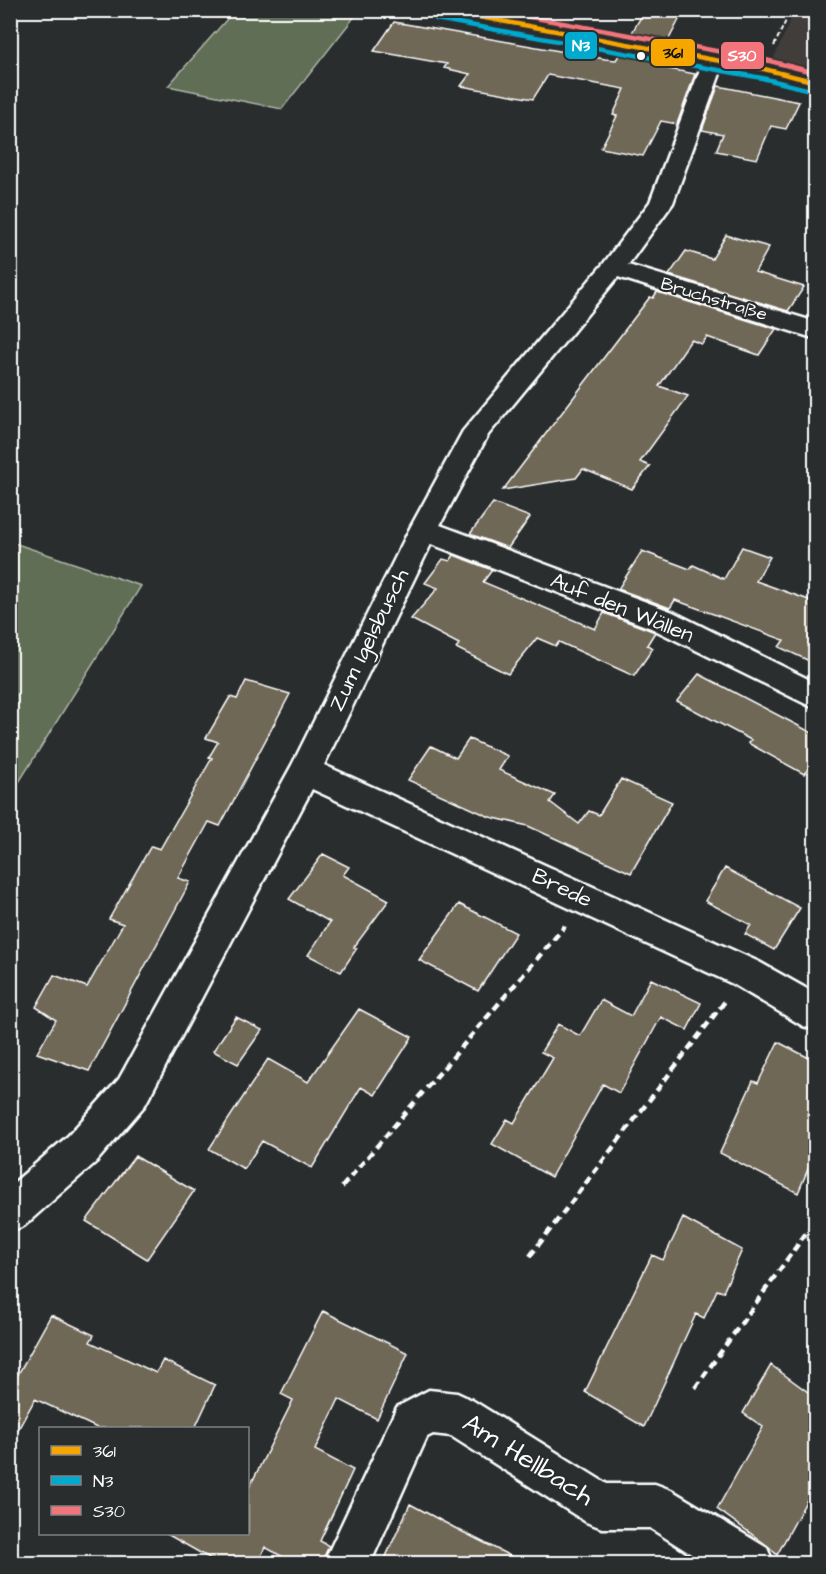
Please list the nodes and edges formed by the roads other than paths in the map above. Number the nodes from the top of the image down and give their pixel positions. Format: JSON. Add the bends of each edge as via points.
{"nodes":[{"id":1,"x":438,"y":10,"type":"edge"},
{"id":2,"x":563,"y":10,"type":"edge"},
{"id":3,"x":562,"y":32,"type":"junction"},
{"id":4,"x":714,"y":60,"type":"junction"},
{"id":5,"x":816,"y":82,"type":"edge"},
{"id":6,"x":613,"y":268,"type":"junction"},
{"id":7,"x":816,"y":331,"type":"edge"},
{"id":8,"x":423,"y":530,"type":"junction"},
{"id":9,"x":816,"y":698,"type":"edge"},
{"id":10,"x":305,"y":771,"type":"junction"},
{"id":11,"x":816,"y":1014,"type":"edge"},
{"id":12,"x":10,"y":1212,"type":"edge"},
{"id":13,"x":346,"y":1563,"type":"edge"},
{"id":14,"x":751,"y":1563,"type":"edge"}],
"edges":[{"from":1,"to":3,"type":"street"},
{"from":2,"to":3,"type":"street","via":[[570,17]]},
{"from":3,"to":4,"type":"street"},
{"from":4,"to":5,"type":"street"},
{"from":4,"to":6,"type":"street","name":"Zum Igelsbusch","via":[[661,203]]},
{"from":6,"to":7,"type":"street","name":"Bruchstraße"},
{"from":6,"to":8,"type":"street","name":"Zum Igelsbusch","via":[[477,430]]},
{"from":8,"to":9,"type":"street","name":"Auf den Wällen","via":[[662,620]]},
{"from":8,"to":10,"type":"street","name":"Zum Igelsbusch"},
{"from":10,"to":11,"type":"street","name":"Brede","via":[[746,973]]},
{"from":10,"to":12,"type":"street","name":"Zum Igelsbusch","via":[[132,1092],[82,1149]]},
{"from":13,"to":14,"type":"street","name":"Am Hellbach","via":[[412,1422],[429,1412],[457,1415],[602,1506],[655,1506]]}]}
